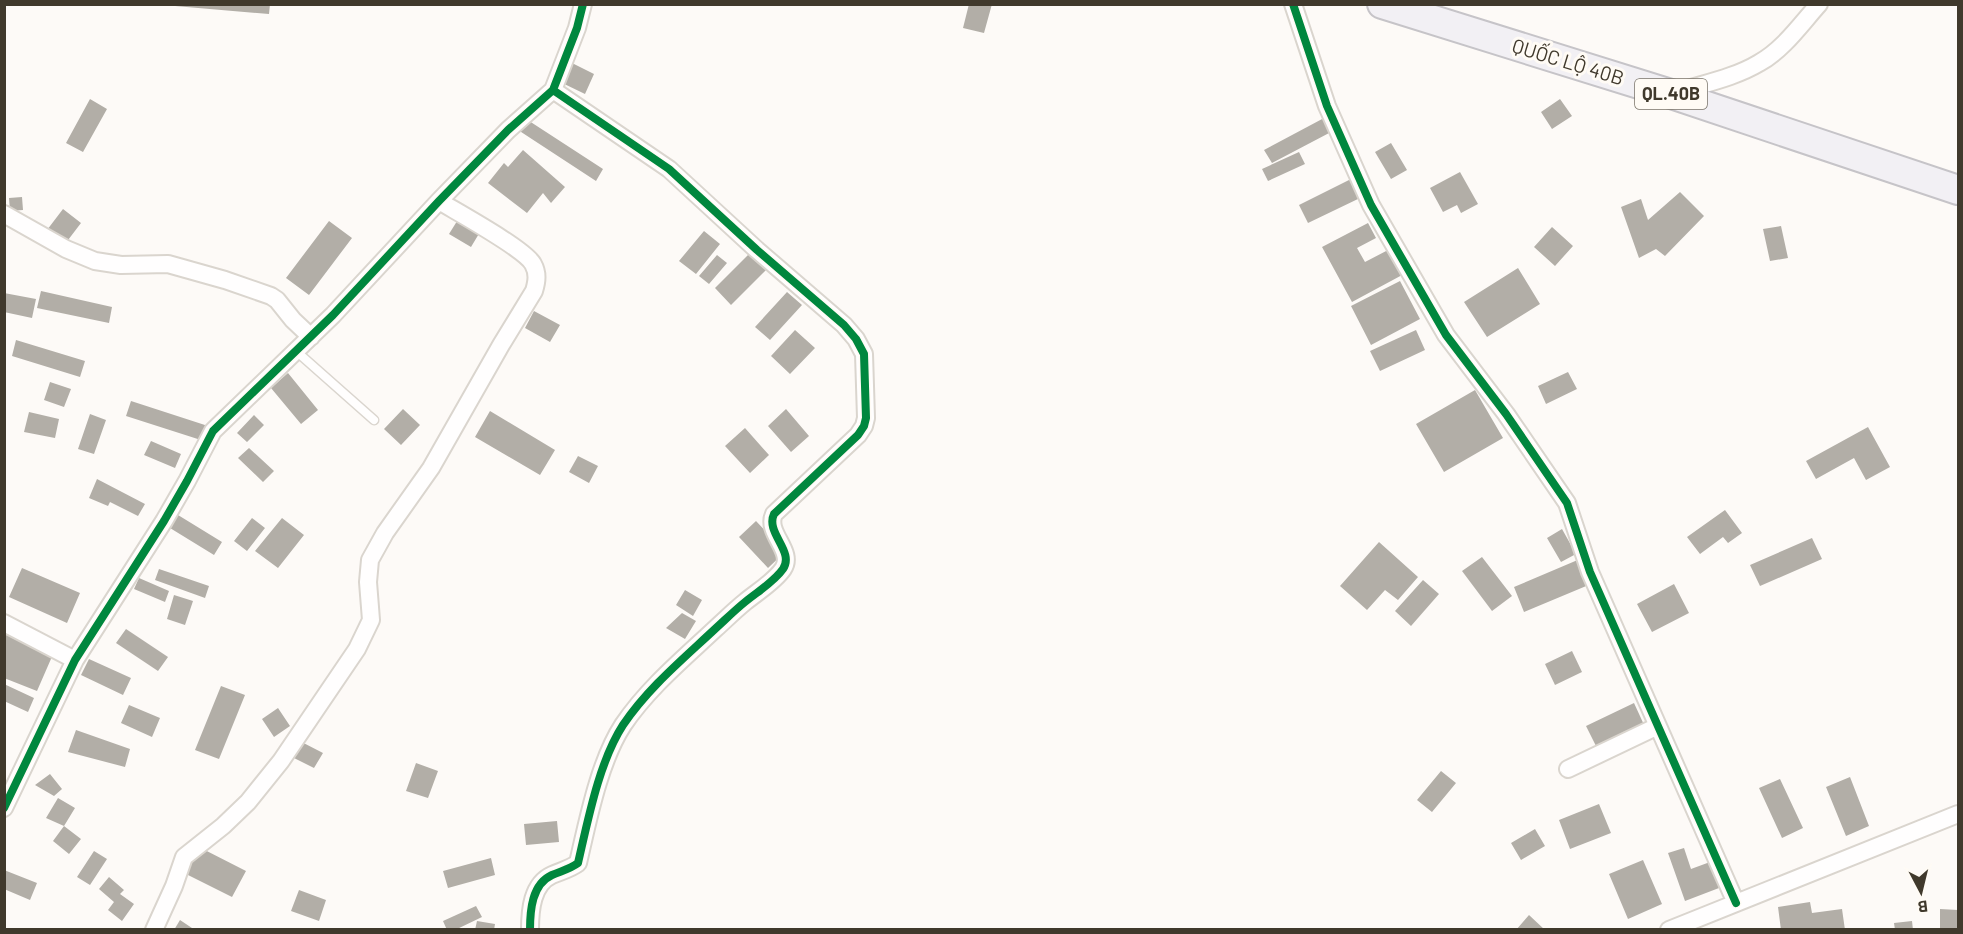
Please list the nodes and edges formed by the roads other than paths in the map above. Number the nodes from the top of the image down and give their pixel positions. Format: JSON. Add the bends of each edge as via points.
{"nodes":[{"id":1,"x":583,"y":4,"type":"edge"},
{"id":2,"x":1293,"y":4,"type":"edge"},
{"id":3,"x":1382,"y":4,"type":"edge"},
{"id":4,"x":1819,"y":4,"type":"edge"},
{"id":5,"x":553,"y":90,"type":"junction"},
{"id":6,"x":1671,"y":94,"type":"junction"},
{"id":7,"x":1959,"y":190,"type":"edge"},
{"id":8,"x":439,"y":201,"type":"junction"},
{"id":9,"x":4,"y":213,"type":"edge"},
{"id":10,"x":311,"y":337,"type":"junction"},
{"id":11,"x":296,"y":351,"type":"junction"},
{"id":12,"x":374,"y":420,"type":"dead end"},
{"id":13,"x":4,"y":623,"type":"edge"},
{"id":14,"x":75,"y":660,"type":"junction"},
{"id":15,"x":1658,"y":726,"type":"junction"},
{"id":16,"x":1568,"y":770,"type":"dead end"},
{"id":17,"x":4,"y":808,"type":"edge"},
{"id":18,"x":1959,"y":814,"type":"edge"},
{"id":19,"x":1736,"y":903,"type":"junction"},
{"id":20,"x":154,"y":930,"type":"edge"},
{"id":21,"x":530,"y":930,"type":"edge"},
{"id":22,"x":1669,"y":930,"type":"edge"}],
"edges":[{"from":1,"to":5,"type":"street"},
{"from":2,"to":15,"type":"street","via":[[1327,106],[1371,206],[1446,335],[1567,503],[1590,572]]},
{"from":3,"to":6,"type":"highway","name":"QUỐC LỘ 40B","number":"QL.40B"},
{"from":4,"to":6,"type":"street","via":[[1778,49],[1759,63]]},
{"from":5,"to":8,"type":"street"},
{"from":5,"to":21,"type":"street","via":[[669,169],[844,326],[864,354],[866,418],[858,435],[774,514],[772,529],[786,559],[785,567],[656,684],[623,725],[603,769],[578,863],[549,876],[540,885],[530,911]]},
{"from":6,"to":7,"type":"highway","name":"QUỐC LỘ 40B","number":"QL.40B"},
{"from":8,"to":10,"type":"street"},
{"from":8,"to":20,"type":"street","via":[[528,257],[537,273],[534,291],[431,468],[370,560],[371,620],[357,649],[248,802],[184,858]]},
{"from":9,"to":10,"type":"street","via":[[95,261],[168,264],[271,296]]},
{"from":10,"to":11,"type":"street"},
{"from":11,"to":12,"type":"lane"},
{"from":11,"to":14,"type":"street","via":[[213,431],[164,521]]},
{"from":13,"to":14,"type":"street"},
{"from":14,"to":17,"type":"street"},
{"from":15,"to":16,"type":"street"},
{"from":15,"to":19,"type":"street"},
{"from":18,"to":19,"type":"street"},
{"from":19,"to":22,"type":"street"}]}
